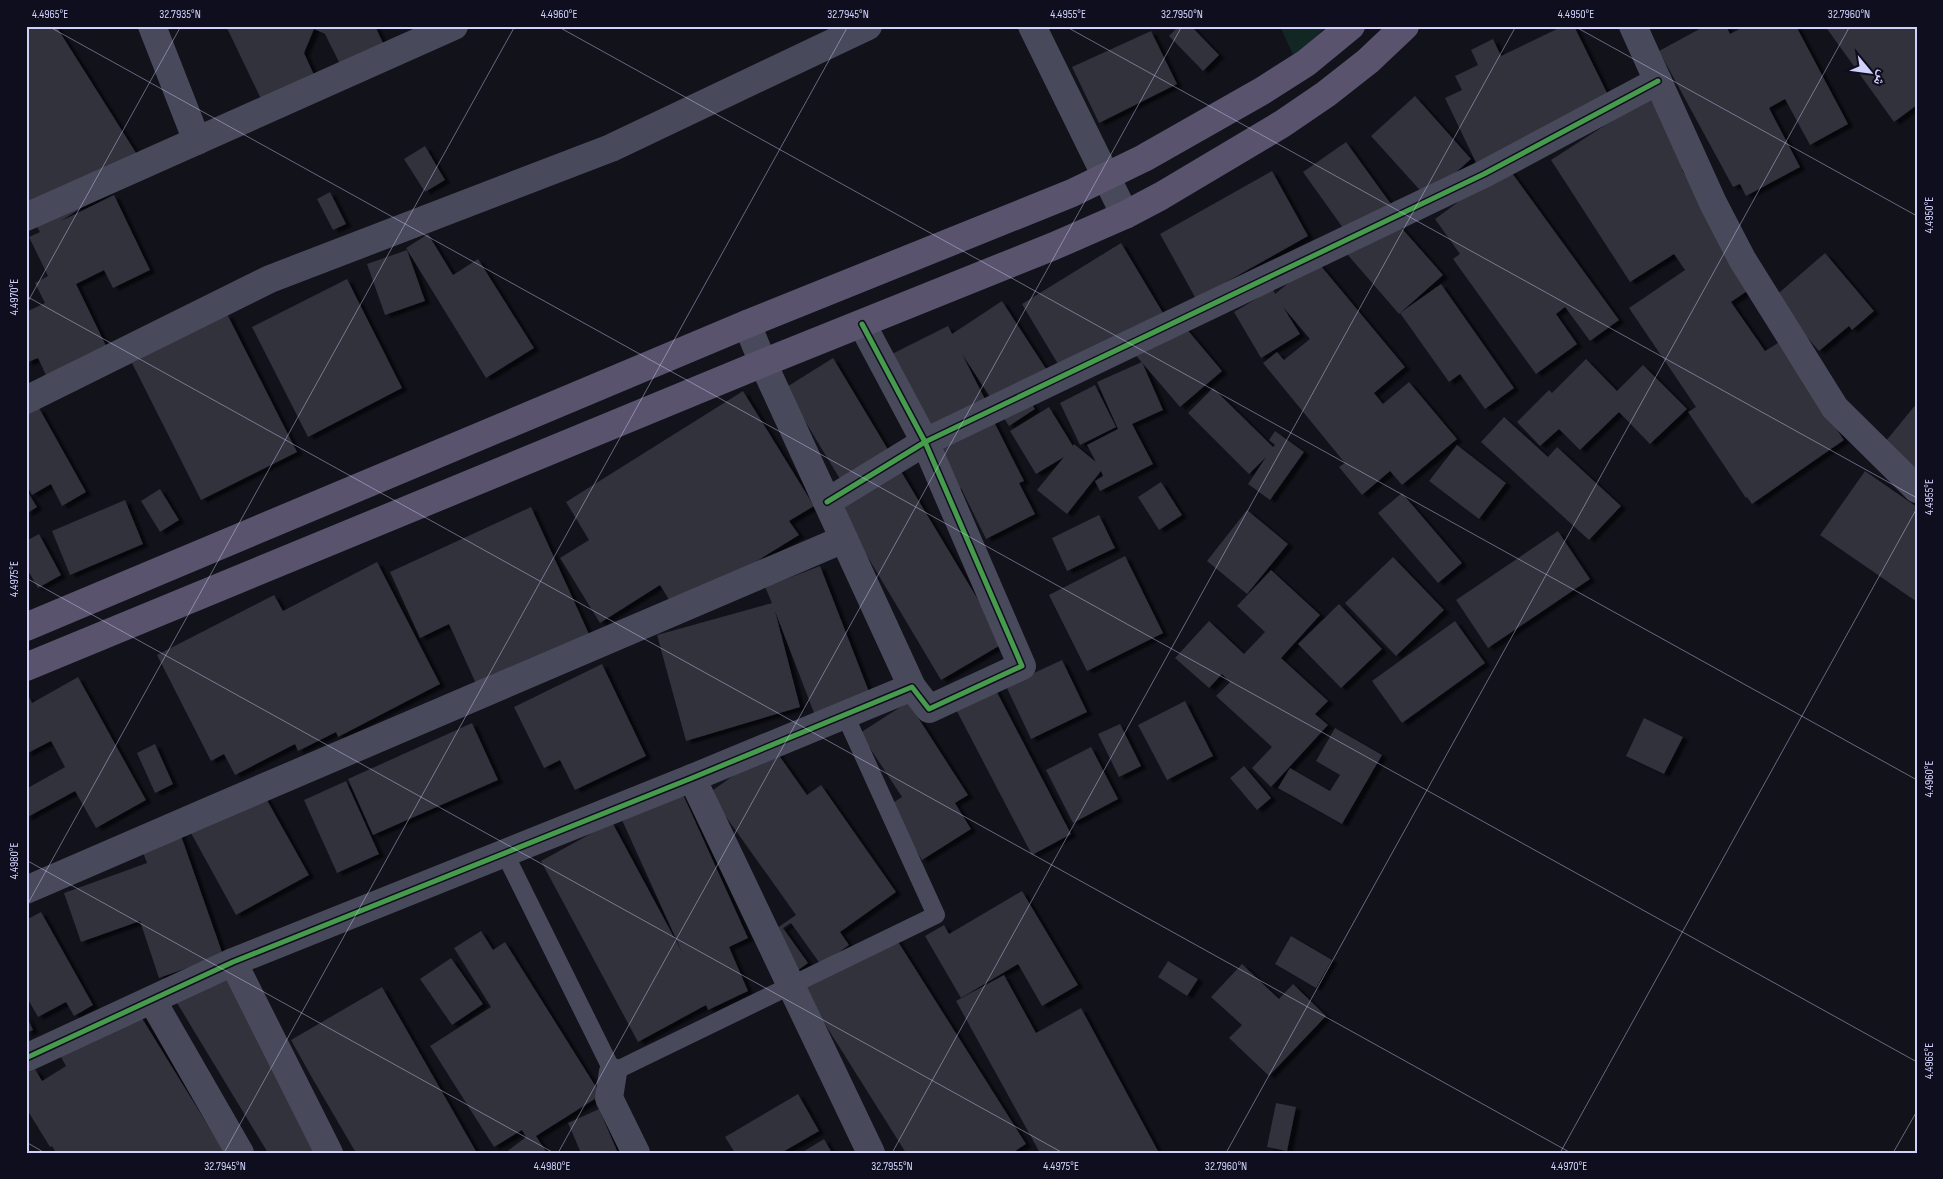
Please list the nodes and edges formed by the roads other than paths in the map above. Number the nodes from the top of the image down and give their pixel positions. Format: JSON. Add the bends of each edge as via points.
{"nodes":[{"id":1,"x":152,"y":26,"type":"edge"},
{"id":2,"x":454,"y":26,"type":"edge"},
{"id":3,"x":868,"y":26,"type":"edge"},
{"id":4,"x":1032,"y":26,"type":"edge"},
{"id":5,"x":1351,"y":26,"type":"edge"},
{"id":6,"x":1404,"y":26,"type":"edge"},
{"id":7,"x":1634,"y":26,"type":"edge"},
{"id":8,"x":1658,"y":81,"type":"junction"},
{"id":9,"x":197,"y":141,"type":"junction"},
{"id":10,"x":1106,"y":177,"type":"junction"},
{"id":11,"x":1125,"y":215,"type":"junction"},
{"id":12,"x":26,"y":217,"type":"edge"},
{"id":13,"x":747,"y":324,"type":"junction"},
{"id":14,"x":862,"y":324,"type":"junction"},
{"id":15,"x":763,"y":363,"type":"junction"},
{"id":16,"x":26,"y":400,"type":"edge"},
{"id":17,"x":925,"y":442,"type":"junction"},
{"id":18,"x":1917,"y":488,"type":"edge"},
{"id":19,"x":827,"y":502,"type":"junction"},
{"id":20,"x":844,"y":539,"type":"junction"},
{"id":21,"x":26,"y":627,"type":"edge"},
{"id":22,"x":26,"y":668,"type":"edge"},
{"id":23,"x":912,"y":687,"type":"junction"},
{"id":24,"x":845,"y":715,"type":"junction"},
{"id":25,"x":692,"y":778,"type":"junction"},
{"id":26,"x":505,"y":854,"type":"junction"},
{"id":27,"x":26,"y":890,"type":"edge"},
{"id":28,"x":233,"y":962,"type":"junction"},
{"id":29,"x":790,"y":986,"type":"junction"},
{"id":30,"x":152,"y":1000,"type":"junction"},
{"id":31,"x":26,"y":1058,"type":"edge"},
{"id":32,"x":614,"y":1072,"type":"junction"},
{"id":33,"x":240,"y":1153,"type":"edge"},
{"id":34,"x":329,"y":1153,"type":"edge"},
{"id":35,"x":636,"y":1153,"type":"edge"},
{"id":36,"x":871,"y":1153,"type":"edge"}],
"edges":[{"from":1,"to":9,"type":"street"},
{"from":2,"to":9,"type":"street"},
{"from":3,"to":16,"type":"street","via":[[611,148],[270,279]]},
{"from":4,"to":10,"type":"street"},
{"from":5,"to":10,"type":"main road","via":[[1262,92]]},
{"from":6,"to":11,"type":"main road","via":[[1361,66],[1282,124]]},
{"from":7,"to":8,"type":"street"},
{"from":8,"to":17,"type":"street","via":[[1484,174]]},
{"from":8,"to":18,"type":"street","via":[[1742,259],[1835,408]]},
{"from":9,"to":12,"type":"street"},
{"from":10,"to":11,"type":"street"},
{"from":10,"to":13,"type":"main road","via":[[1040,207]]},
{"from":11,"to":14,"type":"main road"},
{"from":13,"to":15,"type":"street"},
{"from":13,"to":21,"type":"main road"},
{"from":14,"to":15,"type":"main road"},
{"from":14,"to":17,"type":"street"},
{"from":15,"to":19,"type":"street"},
{"from":15,"to":22,"type":"main road"},
{"from":17,"to":19,"type":"street"},
{"from":17,"to":23,"type":"street","via":[[1022,666],[929,709]]},
{"from":19,"to":20,"type":"street"},
{"from":20,"to":23,"type":"street"},
{"from":20,"to":27,"type":"street"},
{"from":23,"to":24,"type":"street"},
{"from":24,"to":25,"type":"street"},
{"from":24,"to":29,"type":"lane","via":[[936,915]]},
{"from":25,"to":26,"type":"street"},
{"from":25,"to":29,"type":"street"},
{"from":26,"to":28,"type":"street"},
{"from":26,"to":32,"type":"lane"},
{"from":28,"to":30,"type":"street"},
{"from":28,"to":34,"type":"street"},
{"from":29,"to":32,"type":"lane"},
{"from":29,"to":36,"type":"street"},
{"from":30,"to":31,"type":"street"},
{"from":30,"to":33,"type":"street"},
{"from":32,"to":35,"type":"street","via":[[609,1098]]}]}
